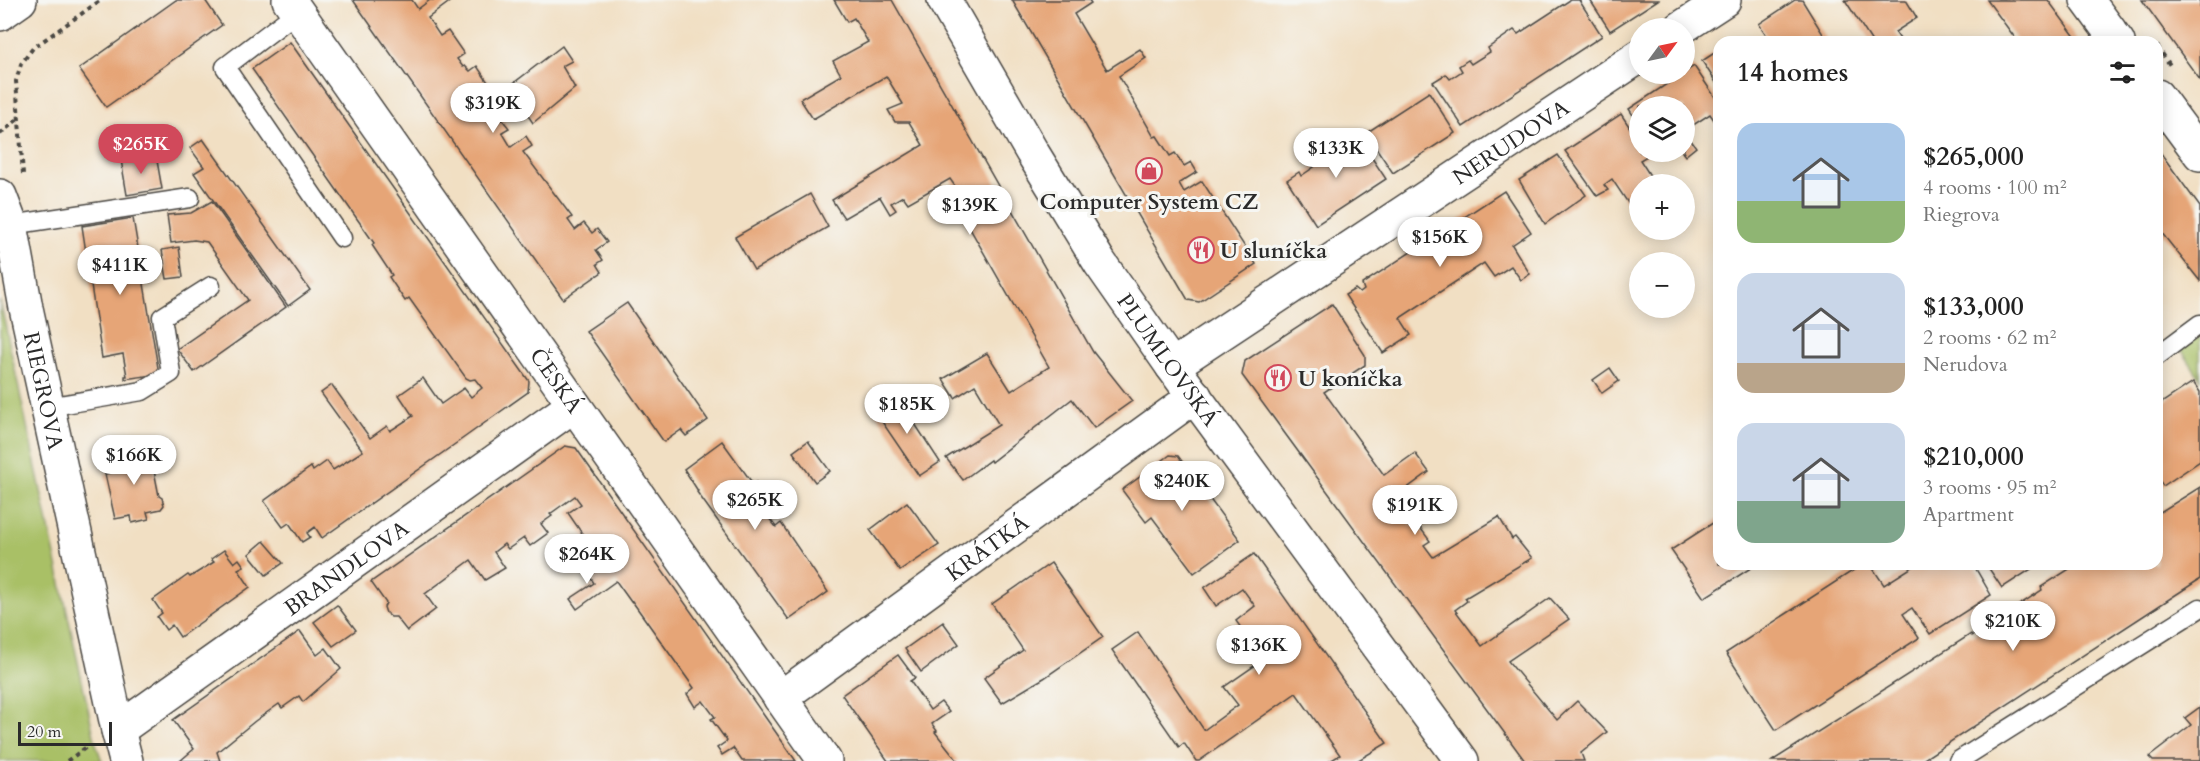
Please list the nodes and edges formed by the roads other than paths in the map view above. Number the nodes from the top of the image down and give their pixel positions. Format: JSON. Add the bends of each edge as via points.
{"nodes":[{"id":1,"x":20,"y":0,"type":"edge"},
{"id":2,"x":944,"y":0,"type":"edge"},
{"id":3,"x":1724,"y":0,"type":"edge"},
{"id":4,"x":2087,"y":0,"type":"edge"},
{"id":5,"x":293,"y":6,"type":"edge"},
{"id":6,"x":0,"y":14,"type":"edge"},
{"id":7,"x":1695,"y":19,"type":"edge"},
{"id":8,"x":2114,"y":36,"type":"edge"},
{"id":9,"x":1629,"y":63,"type":"edge"},
{"id":10,"x":2163,"y":104,"type":"edge"},
{"id":11,"x":2200,"y":154,"type":"edge"},
{"id":12,"x":190,"y":198,"type":"dead end"},
{"id":13,"x":6,"y":211,"type":"edge"},
{"id":14,"x":342,"y":238,"type":"dead end"},
{"id":15,"x":211,"y":286,"type":"dead end"},
{"id":16,"x":2200,"y":324,"type":"edge"},
{"id":17,"x":2163,"y":351,"type":"edge"},
{"id":18,"x":1172,"y":366,"type":"junction"},
{"id":19,"x":1195,"y":396,"type":"junction"},
{"id":20,"x":574,"y":405,"type":"junction"},
{"id":21,"x":47,"y":407,"type":"junction"},
{"id":22,"x":2200,"y":608,"type":"edge"},
{"id":23,"x":780,"y":698,"type":"junction"},
{"id":24,"x":118,"y":730,"type":"junction"},
{"id":25,"x":126,"y":761,"type":"edge"},
{"id":26,"x":825,"y":761,"type":"edge"},
{"id":27,"x":1462,"y":761,"type":"edge"},
{"id":28,"x":1958,"y":761,"type":"edge"}],
"edges":[{"from":1,"to":6,"type":"street"},
{"from":2,"to":18,"type":"street","name":"PLUMLOVSKÁ","via":[[1100,263]]},
{"from":3,"to":7,"type":"street"},
{"from":4,"to":8,"type":"street"},
{"from":5,"to":14,"type":"lane","via":[[225,67]]},
{"from":5,"to":20,"type":"street","name":"ČESKÁ"},
{"from":9,"to":18,"type":"street","name":"NERUDOVA"},
{"from":10,"to":11,"type":"street"},
{"from":12,"to":13,"type":"lane"},
{"from":13,"to":21,"type":"street","name":"RIEGROVA"},
{"from":15,"to":21,"type":"lane","via":[[162,317],[171,373],[142,391]]},
{"from":16,"to":17,"type":"lane"},
{"from":18,"to":19,"type":"street","name":"PLUMLOVSKÁ"},
{"from":19,"to":23,"type":"street","name":"KRÁTKÁ"},
{"from":19,"to":27,"type":"street","name":"PLUMLOVSKÁ"},
{"from":20,"to":23,"type":"street","name":"ČESKÁ"},
{"from":20,"to":24,"type":"street","name":"BRANDLOVA"},
{"from":21,"to":24,"type":"street","name":"RIEGROVA"},
{"from":22,"to":28,"type":"lane"},
{"from":23,"to":26,"type":"street","name":"ČESKÁ"},
{"from":24,"to":25,"type":"street","name":"RIEGROVA"}]}
